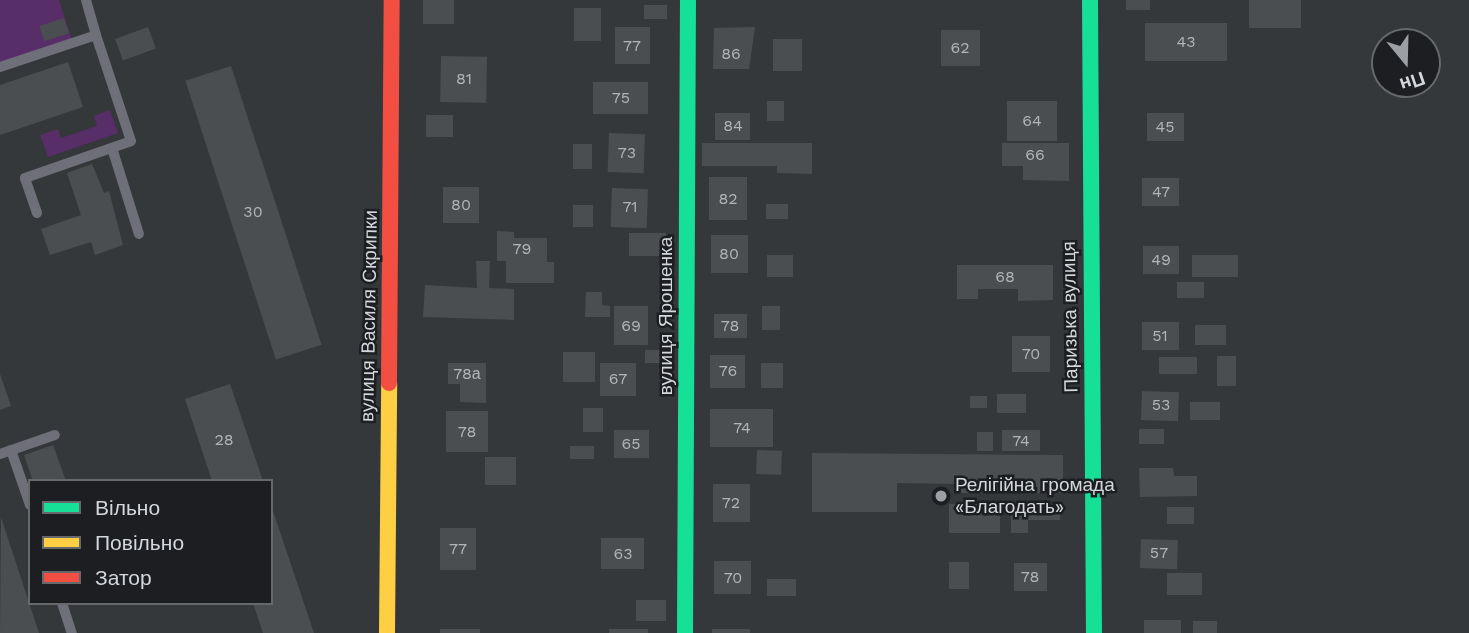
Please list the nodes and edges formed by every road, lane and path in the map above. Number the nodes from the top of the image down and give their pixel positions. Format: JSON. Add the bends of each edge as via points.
{"nodes":[{"id":1,"x":86,"y":0,"type":"edge"},
{"id":2,"x":392,"y":0,"type":"edge"},
{"id":3,"x":688,"y":0,"type":"edge"},
{"id":4,"x":1090,"y":0,"type":"edge"},
{"id":5,"x":96,"y":35,"type":"junction"},
{"id":6,"x":0,"y":67,"type":"edge"},
{"id":7,"x":112,"y":148,"type":"junction"},
{"id":8,"x":37,"y":213,"type":"dead end"},
{"id":9,"x":139,"y":234,"type":"dead end"},
{"id":10,"x":55,"y":435,"type":"dead end"},
{"id":11,"x":6,"y":452,"type":"edge"},
{"id":12,"x":28,"y":501,"type":"edge"},
{"id":13,"x":63,"y":605,"type":"edge"},
{"id":14,"x":72,"y":633,"type":"edge"},
{"id":15,"x":387,"y":633,"type":"edge"},
{"id":16,"x":685,"y":633,"type":"edge"},
{"id":17,"x":1094,"y":633,"type":"edge"}],
"edges":[{"from":1,"to":5,"type":"lane"},
{"from":2,"to":15,"type":"street","name":"вулиця Василя Скрипки"},
{"from":3,"to":16,"type":"street","name":"вулиця Ярошенка"},
{"from":4,"to":17,"type":"street","name":"Паризька вулиця"},
{"from":5,"to":6,"type":"lane"},
{"from":5,"to":7,"type":"lane","via":[[131,141]]},
{"from":7,"to":8,"type":"lane","via":[[25,178]]},
{"from":7,"to":9,"type":"lane"},
{"from":10,"to":11,"type":"lane"},
{"from":11,"to":12,"type":"lane"},
{"from":13,"to":14,"type":"lane"}]}
